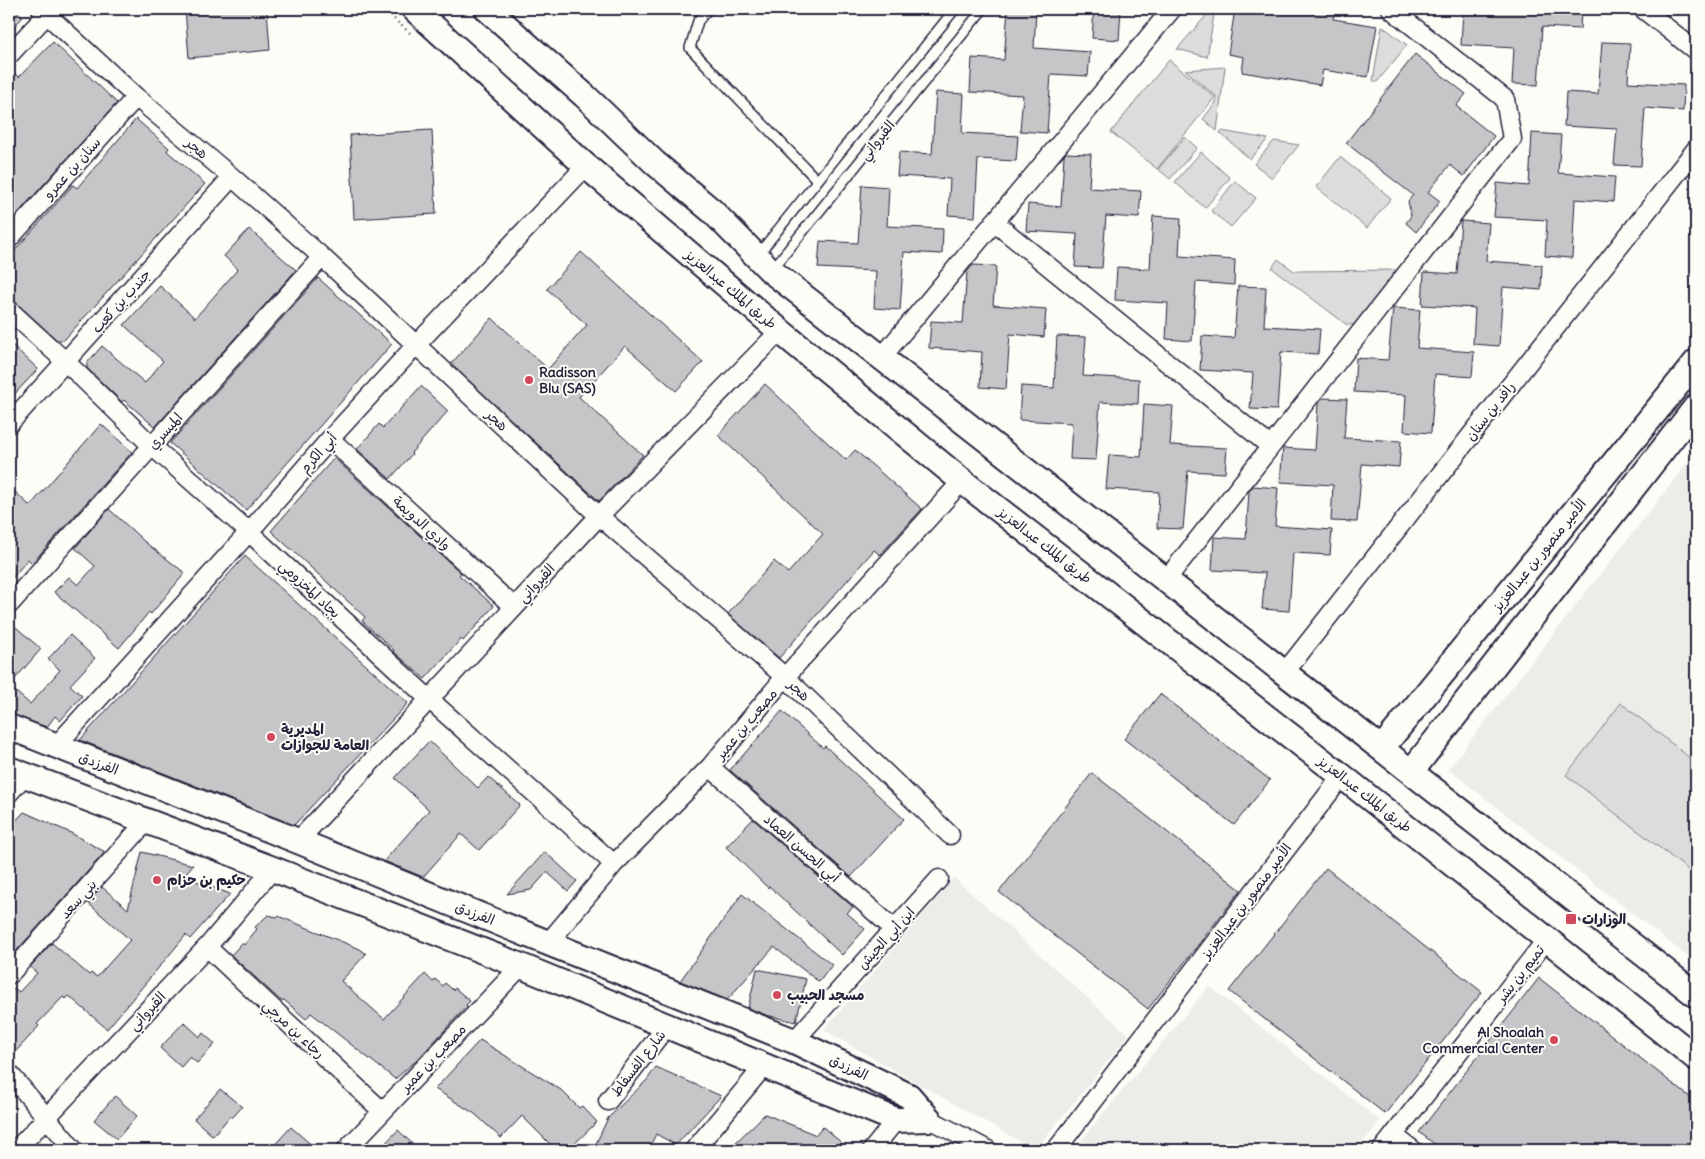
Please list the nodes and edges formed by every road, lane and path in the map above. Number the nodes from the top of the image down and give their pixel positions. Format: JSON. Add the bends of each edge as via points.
{"nodes":[{"id":1,"x":414,"y":9,"type":"edge"},
{"id":2,"x":486,"y":9,"type":"edge"},
{"id":3,"x":708,"y":9,"type":"edge"},
{"id":4,"x":955,"y":9,"type":"edge"},
{"id":5,"x":983,"y":9,"type":"edge"},
{"id":6,"x":1172,"y":9,"type":"edge"},
{"id":7,"x":1390,"y":9,"type":"edge"},
{"id":8,"x":1644,"y":9,"type":"edge"},
{"id":9,"x":46,"y":11,"type":"edge"},
{"id":10,"x":1696,"y":52,"type":"edge"},
{"id":11,"x":9,"y":55,"type":"edge"},
{"id":12,"x":136,"y":97,"type":"junction"},
{"id":13,"x":1696,"y":149,"type":"edge"},
{"id":14,"x":586,"y":166,"type":"junction"},
{"id":15,"x":232,"y":177,"type":"junction"},
{"id":16,"x":817,"y":180,"type":"junction"},
{"id":17,"x":994,"y":222,"type":"junction"},
{"id":18,"x":9,"y":239,"type":"edge"},
{"id":19,"x":322,"y":257,"type":"junction"},
{"id":20,"x":764,"y":263,"type":"junction"},
{"id":21,"x":9,"y":310,"type":"edge"},
{"id":22,"x":780,"y":331,"type":"junction"},
{"id":23,"x":417,"y":344,"type":"junction"},
{"id":24,"x":882,"y":357,"type":"junction"},
{"id":25,"x":66,"y":362,"type":"junction"},
{"id":26,"x":1696,"y":362,"type":"edge"},
{"id":27,"x":1696,"y":408,"type":"edge"},
{"id":28,"x":9,"y":424,"type":"edge"},
{"id":29,"x":330,"y":439,"type":"junction"},
{"id":30,"x":152,"y":446,"type":"junction"},
{"id":31,"x":1270,"y":446,"type":"junction"},
{"id":32,"x":962,"y":481,"type":"junction"},
{"id":33,"x":599,"y":516,"type":"junction"},
{"id":34,"x":249,"y":532,"type":"junction"},
{"id":35,"x":1166,"y":580,"type":"junction"},
{"id":36,"x":9,"y":605,"type":"edge"},
{"id":37,"x":514,"y":607,"type":"junction"},
{"id":38,"x":1285,"y":672,"type":"junction"},
{"id":39,"x":785,"y":677,"type":"junction"},
{"id":40,"x":1432,"y":686,"type":"junction"},
{"id":41,"x":429,"y":700,"type":"junction"},
{"id":42,"x":1461,"y":708,"type":"junction"},
{"id":43,"x":9,"y":727,"type":"edge"},
{"id":44,"x":56,"y":746,"type":"junction"},
{"id":45,"x":1382,"y":748,"type":"junction"},
{"id":46,"x":710,"y":767,"type":"junction"},
{"id":47,"x":17,"y":772,"type":"edge"},
{"id":48,"x":1411,"y":772,"type":"junction"},
{"id":49,"x":1342,"y":776,"type":"junction"},
{"id":50,"x":9,"y":793,"type":"edge"},
{"id":51,"x":146,"y":822,"type":"junction"},
{"id":52,"x":950,"y":835,"type":"dead end"},
{"id":53,"x":298,"y":840,"type":"junction"},
{"id":54,"x":614,"y":864,"type":"junction"},
{"id":55,"x":274,"y":869,"type":"junction"},
{"id":56,"x":939,"y":879,"type":"dead end"},
{"id":57,"x":894,"y":928,"type":"junction"},
{"id":58,"x":1547,"y":939,"type":"junction"},
{"id":59,"x":548,"y":943,"type":"junction"},
{"id":60,"x":207,"y":947,"type":"junction"},
{"id":61,"x":521,"y":966,"type":"junction"},
{"id":62,"x":9,"y":975,"type":"edge"},
{"id":63,"x":1696,"y":995,"type":"edge"},
{"id":64,"x":667,"y":1026,"type":"junction"},
{"id":65,"x":794,"y":1041,"type":"junction"},
{"id":66,"x":1696,"y":1058,"type":"edge"},
{"id":67,"x":765,"y":1065,"type":"junction"},
{"id":68,"x":9,"y":1073,"type":"edge"},
{"id":69,"x":608,"y":1101,"type":"dead end"},
{"id":70,"x":382,"y":1111,"type":"junction"},
{"id":71,"x":47,"y":1118,"type":"junction"},
{"id":72,"x":929,"y":1119,"type":"junction"},
{"id":73,"x":896,"y":1120,"type":"junction"},
{"id":74,"x":1394,"y":1136,"type":"junction"},
{"id":75,"x":16,"y":1150,"type":"edge"},
{"id":76,"x":74,"y":1150,"type":"edge"},
{"id":77,"x":346,"y":1150,"type":"edge"},
{"id":78,"x":694,"y":1150,"type":"edge"},
{"id":79,"x":872,"y":1150,"type":"edge"},
{"id":80,"x":988,"y":1150,"type":"edge"},
{"id":81,"x":1056,"y":1150,"type":"edge"},
{"id":82,"x":1382,"y":1150,"type":"edge"},
{"id":83,"x":1413,"y":1150,"type":"edge"}],
"edges":[{"from":1,"to":14,"type":"main road","name":"طريق الملك عبدالعزيز"},
{"from":2,"to":20,"type":"main road","via":[[712,211]]},
{"from":3,"to":16,"type":"lane","via":[[698,21],[690,48]]},
{"from":4,"to":16,"type":"lane","name":"القيرواني"},
{"from":5,"to":20,"type":"lane","name":"القيرواني"},
{"from":6,"to":17,"type":"street"},
{"from":7,"to":31,"type":"street","via":[[1505,99],[1512,139]]},
{"from":8,"to":10,"type":"street"},
{"from":9,"to":11,"type":"street"},
{"from":9,"to":12,"type":"street","name":"هجر"},
{"from":12,"to":15,"type":"street","name":"هجر"},
{"from":12,"to":18,"type":"street","name":"سنان بن عمرو"},
{"from":13,"to":38,"type":"street","name":"رافد بن سنان"},
{"from":14,"to":22,"type":"main road","name":"طريق الملك عبدالعزيز"},
{"from":14,"to":23,"type":"street","name":"أبي الكرم"},
{"from":15,"to":19,"type":"street","name":"هجر"},
{"from":15,"to":25,"type":"street","name":"جندب بن كعب"},
{"from":16,"to":20,"type":"lane","name":"القيرواني"},
{"from":17,"to":24,"type":"street"},
{"from":17,"to":31,"type":"street"},
{"from":19,"to":23,"type":"street","name":"هجر"},
{"from":19,"to":30,"type":"street","name":"الميسري"},
{"from":20,"to":24,"type":"main road"},
{"from":21,"to":25,"type":"street","name":"بجاد المخزومي"},
{"from":22,"to":32,"type":"main road","name":"طريق الملك عبدالعزيز"},
{"from":22,"to":33,"type":"street","name":"القيرواني"},
{"from":23,"to":29,"type":"street","name":"أبي الكرم"},
{"from":23,"to":33,"type":"street","name":"هجر"},
{"from":24,"to":35,"type":"main road"},
{"from":25,"to":28,"type":"street","name":"جندب بن كعب"},
{"from":25,"to":30,"type":"street","name":"بجاد المخزومي"},
{"from":26,"to":40,"type":"main road","name":"الأمير منصور بن عبدالعزيز"},
{"from":27,"to":42,"type":"main road"},
{"from":29,"to":34,"type":"street","name":"أبي الكرم"},
{"from":29,"to":37,"type":"street","name":"وادي الدويمة"},
{"from":30,"to":34,"type":"street","name":"بجاد المخزومي"},
{"from":30,"to":36,"type":"street","name":"الميسري"},
{"from":31,"to":35,"type":"street"},
{"from":32,"to":39,"type":"street","name":"مصعب بن عمير"},
{"from":32,"to":49,"type":"main road","name":"طريق الملك عبدالعزيز"},
{"from":33,"to":37,"type":"street","name":"القيرواني"},
{"from":33,"to":39,"type":"street","name":"هجر"},
{"from":34,"to":41,"type":"street","name":"بجاد المخزومي"},
{"from":34,"to":44,"type":"street","name":"أبي الكرم"},
{"from":35,"to":38,"type":"main road"},
{"from":37,"to":41,"type":"street","name":"القيرواني"},
{"from":38,"to":45,"type":"main road"},
{"from":39,"to":46,"type":"street","name":"مصعب بن عمير"},
{"from":39,"to":52,"type":"street","name":"هجر"},
{"from":40,"to":42,"type":"main road"},
{"from":40,"to":45,"type":"main road","name":"الأمير منصور بن عبدالعزيز"},
{"from":41,"to":53,"type":"street","name":"القيرواني"},
{"from":41,"to":54,"type":"street","name":"بجاد المخزومي"},
{"from":42,"to":48,"type":"main road"},
{"from":43,"to":44,"type":"main road","name":"الفرزدق"},
{"from":44,"to":53,"type":"main road","name":"الفرزدق"},
{"from":45,"to":48,"type":"main road"},
{"from":46,"to":54,"type":"street","name":"مصعب بن عمير"},
{"from":46,"to":57,"type":"street","name":"أبي الحسن العماد"},
{"from":47,"to":50,"type":"street"},
{"from":47,"to":51,"type":"main road","name":"الفرزدق"},
{"from":48,"to":63,"type":"main road"},
{"from":49,"to":58,"type":"main road","name":"طريق الملك عبدالعزيز"},
{"from":49,"to":81,"type":"street","name":"الأمير منصور بن عبدالعزيز"},
{"from":51,"to":55,"type":"main road","name":"الفرزدق"},
{"from":51,"to":62,"type":"street","name":"بني سعد"},
{"from":53,"to":59,"type":"main road","name":"الفرزدق"},
{"from":54,"to":59,"type":"street","name":"مصعب بن عمير"},
{"from":55,"to":60,"type":"street","name":"القيرواني"},
{"from":55,"to":61,"type":"main road","name":"الفرزدق"},
{"from":56,"to":57,"type":"street","name":"ابن أبي الجيش"},
{"from":57,"to":65,"type":"street","name":"ابن أبي الجيش"},
{"from":58,"to":66,"type":"main road","name":"طريق الملك عبدالعزيز"},
{"from":58,"to":74,"type":"street","name":"تميم بن بشر"},
{"from":59,"to":65,"type":"main road","name":"الفرزدق"},
{"from":60,"to":70,"type":"street","name":"رجاء بن مرجي"},
{"from":60,"to":71,"type":"street","name":"القيرواني"},
{"from":61,"to":64,"type":"main road","name":"الفرزدق"},
{"from":61,"to":70,"type":"street","name":"مصعب بن عمير"},
{"from":64,"to":67,"type":"main road","name":"الفرزدق"},
{"from":64,"to":69,"type":"street","name":"شارع الفسفاط"},
{"from":65,"to":72,"type":"main road","name":"الفرزدق","via":[[909,1096]]},
{"from":67,"to":73,"type":"main road","name":"الفرزدق"},
{"from":67,"to":78,"type":"street"},
{"from":68,"to":71,"type":"street"},
{"from":70,"to":77,"type":"street","name":"مصعب بن عمير"},
{"from":71,"to":75,"type":"street","name":"القيرواني"},
{"from":71,"to":76,"type":"street"},
{"from":72,"to":73,"type":"main road","name":"الفرزدق"},
{"from":72,"to":80,"type":"street","name":"الفرزدق"},
{"from":73,"to":79,"type":"street"},
{"from":74,"to":82,"type":"street","name":"تميم بن بشر"},
{"from":74,"to":83,"type":"street"}]}
